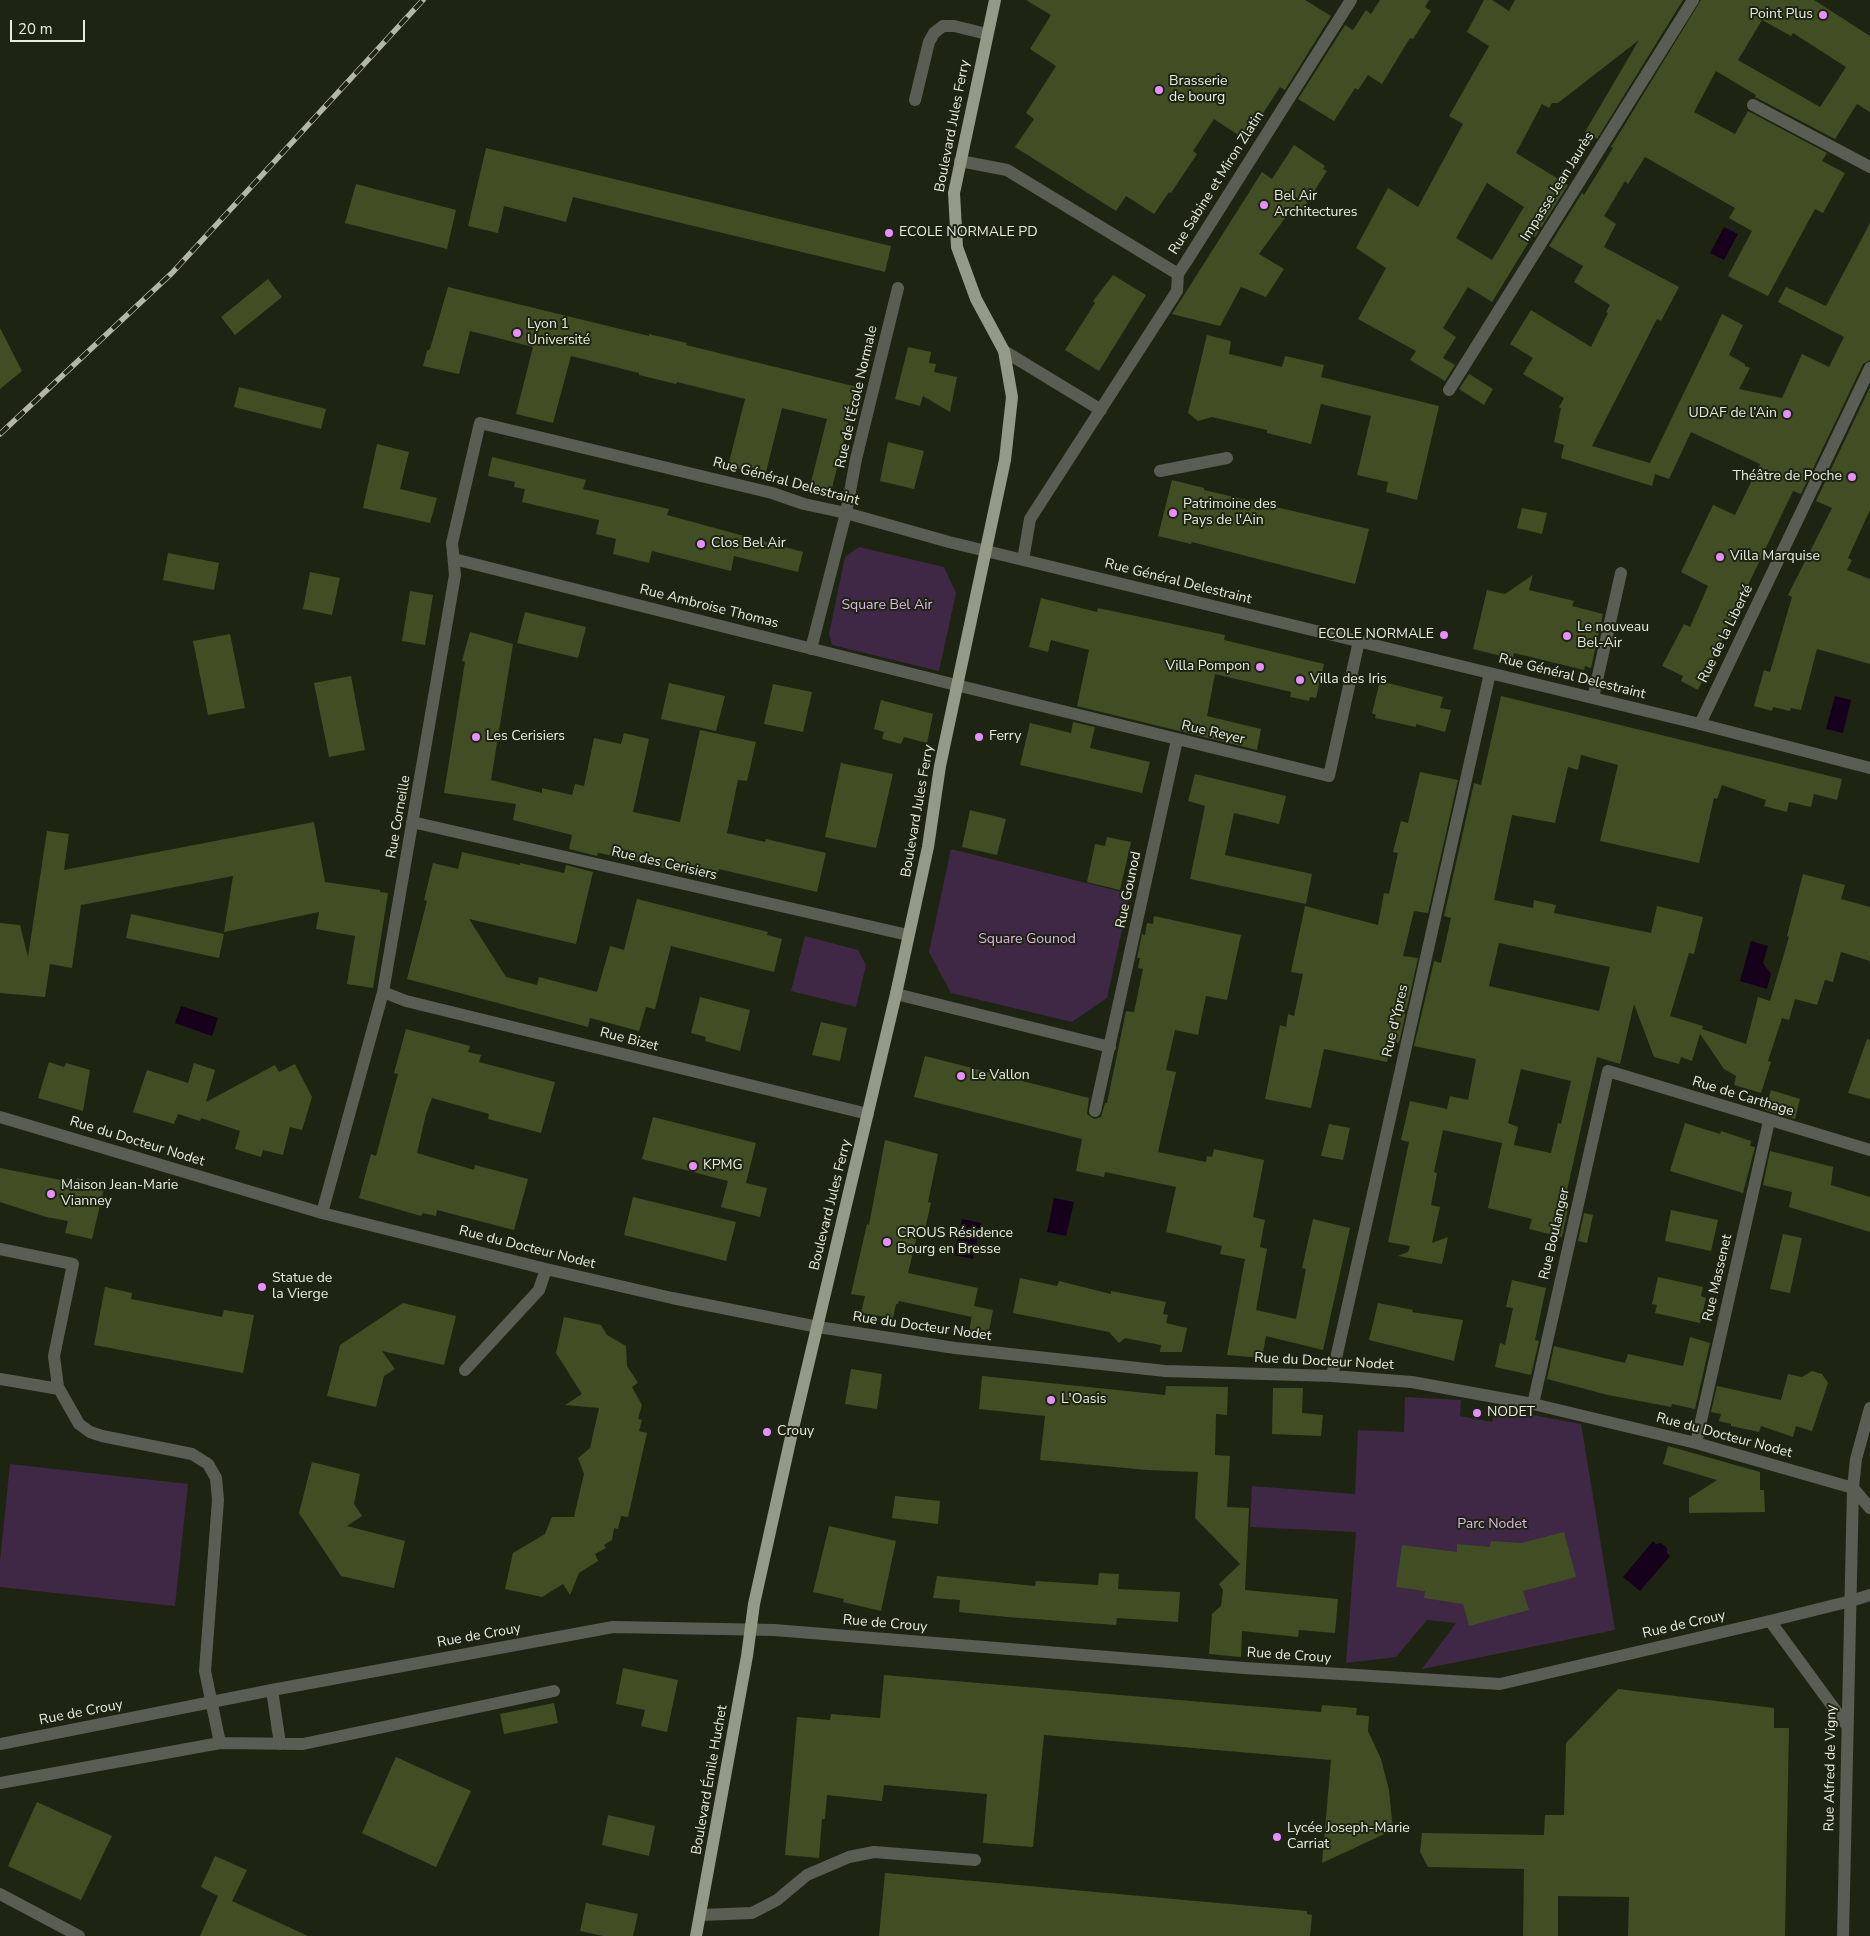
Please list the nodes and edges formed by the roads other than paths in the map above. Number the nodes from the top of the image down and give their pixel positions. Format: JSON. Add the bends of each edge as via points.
{"nodes":[{"id":1,"x":995,"y":0,"type":"edge"},
{"id":2,"x":1352,"y":0,"type":"edge"},
{"id":3,"x":1693,"y":0,"type":"edge"},
{"id":4,"x":987,"y":34,"type":"junction"},
{"id":5,"x":915,"y":100,"type":"dead end"},
{"id":6,"x":1753,"y":105,"type":"dead end"},
{"id":7,"x":960,"y":161,"type":"junction"},
{"id":8,"x":1870,"y":167,"type":"edge"},
{"id":9,"x":1178,"y":274,"type":"junction"},
{"id":10,"x":898,"y":288,"type":"dead end"},
{"id":11,"x":1004,"y":351,"type":"junction"},
{"id":12,"x":1870,"y":368,"type":"edge"},
{"id":13,"x":1449,"y":390,"type":"dead end"},
{"id":14,"x":1101,"y":410,"type":"junction"},
{"id":15,"x":480,"y":423,"type":"joint"},
{"id":16,"x":1227,"y":458,"type":"dead end"},
{"id":17,"x":1160,"y":471,"type":"dead end"},
{"id":18,"x":846,"y":513,"type":"junction"},
{"id":19,"x":986,"y":551,"type":"junction"},
{"id":20,"x":454,"y":559,"type":"junction"},
{"id":21,"x":1023,"y":560,"type":"junction"},
{"id":22,"x":1621,"y":573,"type":"dead end"},
{"id":23,"x":1359,"y":641,"type":"junction"},
{"id":24,"x":811,"y":648,"type":"junction"},
{"id":25,"x":1490,"y":673,"type":"junction"},
{"id":26,"x":956,"y":685,"type":"junction"},
{"id":27,"x":1593,"y":698,"type":"junction"},
{"id":28,"x":1700,"y":724,"type":"junction"},
{"id":29,"x":1177,"y":740,"type":"junction"},
{"id":30,"x":1870,"y":768,"type":"edge"},
{"id":31,"x":412,"y":822,"type":"junction"},
{"id":32,"x":908,"y":935,"type":"junction"},
{"id":33,"x":383,"y":992,"type":"junction"},
{"id":34,"x":896,"y":994,"type":"junction"},
{"id":35,"x":1110,"y":1046,"type":"junction"},
{"id":36,"x":1608,"y":1071,"type":"joint"},
{"id":37,"x":1095,"y":1111,"type":"dead end"},
{"id":38,"x":868,"y":1114,"type":"junction"},
{"id":39,"x":0,"y":1117,"type":"edge"},
{"id":40,"x":1769,"y":1121,"type":"junction"},
{"id":41,"x":1870,"y":1150,"type":"edge"},
{"id":42,"x":322,"y":1213,"type":"junction"},
{"id":43,"x":0,"y":1249,"type":"edge"},
{"id":44,"x":546,"y":1270,"type":"junction"},
{"id":45,"x":818,"y":1328,"type":"junction"},
{"id":46,"x":465,"y":1370,"type":"dead end"},
{"id":47,"x":1332,"y":1376,"type":"junction"},
{"id":48,"x":0,"y":1380,"type":"edge"},
{"id":49,"x":59,"y":1389,"type":"junction"},
{"id":50,"x":1532,"y":1404,"type":"junction"},
{"id":51,"x":1870,"y":1408,"type":"edge"},
{"id":52,"x":1696,"y":1443,"type":"junction"},
{"id":53,"x":1853,"y":1488,"type":"junction"},
{"id":54,"x":1870,"y":1508,"type":"edge"},
{"id":55,"x":1870,"y":1594,"type":"edge"},
{"id":56,"x":1851,"y":1601,"type":"junction"},
{"id":57,"x":1770,"y":1621,"type":"junction"},
{"id":58,"x":751,"y":1629,"type":"junction"},
{"id":59,"x":272,"y":1690,"type":"junction"},
{"id":60,"x":554,"y":1691,"type":"dead end"},
{"id":61,"x":212,"y":1702,"type":"junction"},
{"id":62,"x":1847,"y":1726,"type":"junction"},
{"id":63,"x":220,"y":1743,"type":"junction"},
{"id":64,"x":0,"y":1744,"type":"edge"},
{"id":65,"x":280,"y":1744,"type":"junction"},
{"id":66,"x":0,"y":1783,"type":"edge"},
{"id":67,"x":975,"y":1860,"type":"dead end"},
{"id":68,"x":0,"y":1894,"type":"edge"},
{"id":69,"x":701,"y":1915,"type":"junction"},
{"id":70,"x":79,"y":1936,"type":"edge"},
{"id":71,"x":696,"y":1936,"type":"edge"},
{"id":72,"x":1843,"y":1936,"type":"edge"}],
"edges":[{"from":1,"to":4,"type":"main road","name":"Boulevard Jules Ferry"},
{"from":2,"to":9,"type":"street","name":"Rue Sabine et Miron Zlatin"},
{"from":3,"to":13,"type":"street","name":"Impasse Jean Jaurès"},
{"from":4,"to":5,"type":"street","via":[[954,26],[943,26],[934,33]]},
{"from":4,"to":7,"type":"main road","name":"Boulevard Jules Ferry"},
{"from":6,"to":8,"type":"street"},
{"from":7,"to":9,"type":"street","name":"Rue Sabine et Miron Zlatin","via":[[1007,170]]},
{"from":7,"to":11,"type":"main road","name":"Boulevard Jules Ferry","via":[[954,193],[957,247],[976,299]]},
{"from":9,"to":14,"type":"street","via":[[1177,291]]},
{"from":10,"to":18,"type":"street","name":"Rue de l'École Normale"},
{"from":11,"to":14,"type":"street"},
{"from":11,"to":19,"type":"main road","name":"Boulevard Jules Ferry","via":[[1012,397],[1005,460]]},
{"from":12,"to":28,"type":"street","name":"Rue de la Liberté"},
{"from":14,"to":21,"type":"street","via":[[1030,519]]},
{"from":15,"to":18,"type":"street","name":"Rue Général Delestraint"},
{"from":15,"to":20,"type":"street","name":"Rue Corneille","via":[[452,543]]},
{"from":16,"to":17,"type":"street"},
{"from":18,"to":19,"type":"street","name":"Rue Général Delestraint"},
{"from":18,"to":24,"type":"street"},
{"from":19,"to":21,"type":"street","name":"Rue Général Delestraint"},
{"from":19,"to":26,"type":"main road","name":"Boulevard Jules Ferry"},
{"from":20,"to":24,"type":"street","name":"Rue Ambroise Thomas"},
{"from":20,"to":31,"type":"street","name":"Rue Corneille","via":[[455,575]]},
{"from":21,"to":23,"type":"street","name":"Rue Général Delestraint"},
{"from":22,"to":27,"type":"street"},
{"from":23,"to":25,"type":"street","name":"Rue Général Delestraint"},
{"from":23,"to":29,"type":"street","name":"Rue Reyer","via":[[1329,776]]},
{"from":24,"to":26,"type":"street","name":"Rue Ambroise Thomas"},
{"from":25,"to":27,"type":"street","name":"Rue Général Delestraint"},
{"from":25,"to":47,"type":"street","name":"Rue d'Ypres"},
{"from":26,"to":29,"type":"street","name":"Rue Reyer"},
{"from":26,"to":32,"type":"main road","name":"Boulevard Jules Ferry","via":[[928,847]]},
{"from":27,"to":28,"type":"street","name":"Rue Général Delestraint"},
{"from":28,"to":30,"type":"street","name":"Rue Général Delestraint"},
{"from":29,"to":35,"type":"street","name":"Rue Gounod"},
{"from":31,"to":32,"type":"street","name":"Rue des Cerisiers"},
{"from":31,"to":33,"type":"street","name":"Rue Corneille"},
{"from":32,"to":34,"type":"main road","name":"Boulevard Jules Ferry"},
{"from":33,"to":38,"type":"street","name":"Rue Bizet","via":[[416,1003]]},
{"from":33,"to":42,"type":"street","name":"Rue Corneille"},
{"from":34,"to":35,"type":"street"},
{"from":34,"to":38,"type":"main road","name":"Boulevard Jules Ferry"},
{"from":35,"to":37,"type":"street","name":"Rue Gounod"},
{"from":36,"to":40,"type":"street","name":"Rue de Carthage"},
{"from":36,"to":50,"type":"street","name":"Rue Boulanger"},
{"from":38,"to":45,"type":"main road","name":"Boulevard Jules Ferry"},
{"from":39,"to":42,"type":"street","name":"Rue du Docteur Nodet"},
{"from":40,"to":41,"type":"street","name":"Rue de Carthage"},
{"from":40,"to":52,"type":"street","name":"Rue Massenet"},
{"from":42,"to":44,"type":"street","name":"Rue du Docteur Nodet"},
{"from":43,"to":49,"type":"street","via":[[73,1264],[54,1356]]},
{"from":44,"to":45,"type":"street","name":"Rue du Docteur Nodet"},
{"from":44,"to":46,"type":"street","via":[[539,1290]]},
{"from":45,"to":47,"type":"street","name":"Rue du Docteur Nodet","via":[[955,1348],[1165,1371]]},
{"from":45,"to":58,"type":"main road","name":"Boulevard Jules Ferry","via":[[790,1437]]},
{"from":47,"to":50,"type":"street","name":"Rue du Docteur Nodet","via":[[1412,1382]]},
{"from":48,"to":49,"type":"street"},
{"from":49,"to":61,"type":"street","via":[[79,1424],[90,1432],[192,1454],[208,1464],[216,1478],[218,1500],[205,1671]]},
{"from":50,"to":52,"type":"street","name":"Rue du Docteur Nodet"},
{"from":51,"to":53,"type":"street","name":"Rue Alfred de Vigny","via":[[1860,1440]]},
{"from":52,"to":53,"type":"street","name":"Rue du Docteur Nodet"},
{"from":53,"to":54,"type":"street"},
{"from":53,"to":56,"type":"street","name":"Rue Alfred de Vigny"},
{"from":55,"to":56,"type":"street","name":"Rue de Crouy"},
{"from":56,"to":57,"type":"street","name":"Rue de Crouy"},
{"from":56,"to":62,"type":"street","name":"Rue Alfred de Vigny"},
{"from":57,"to":58,"type":"street","name":"Rue de Crouy","via":[[1500,1684],[1244,1668]]},
{"from":57,"to":62,"type":"street"},
{"from":58,"to":59,"type":"street","name":"Rue de Crouy","via":[[613,1627]]},
{"from":58,"to":69,"type":"main road","name":"Boulevard Émile Huchet"},
{"from":59,"to":61,"type":"street","name":"Rue de Crouy"},
{"from":59,"to":65,"type":"street"},
{"from":60,"to":65,"type":"street","via":[[303,1744]]},
{"from":61,"to":63,"type":"street"},
{"from":61,"to":64,"type":"street","name":"Rue de Crouy"},
{"from":62,"to":72,"type":"street","name":"Rue Alfred de Vigny"},
{"from":63,"to":65,"type":"street"},
{"from":63,"to":66,"type":"street"},
{"from":67,"to":69,"type":"street","via":[[874,1852],[849,1857],[807,1875],[777,1900],[752,1913]]},
{"from":68,"to":70,"type":"street"},
{"from":69,"to":71,"type":"main road","name":"Boulevard Émile Huchet"}]}
